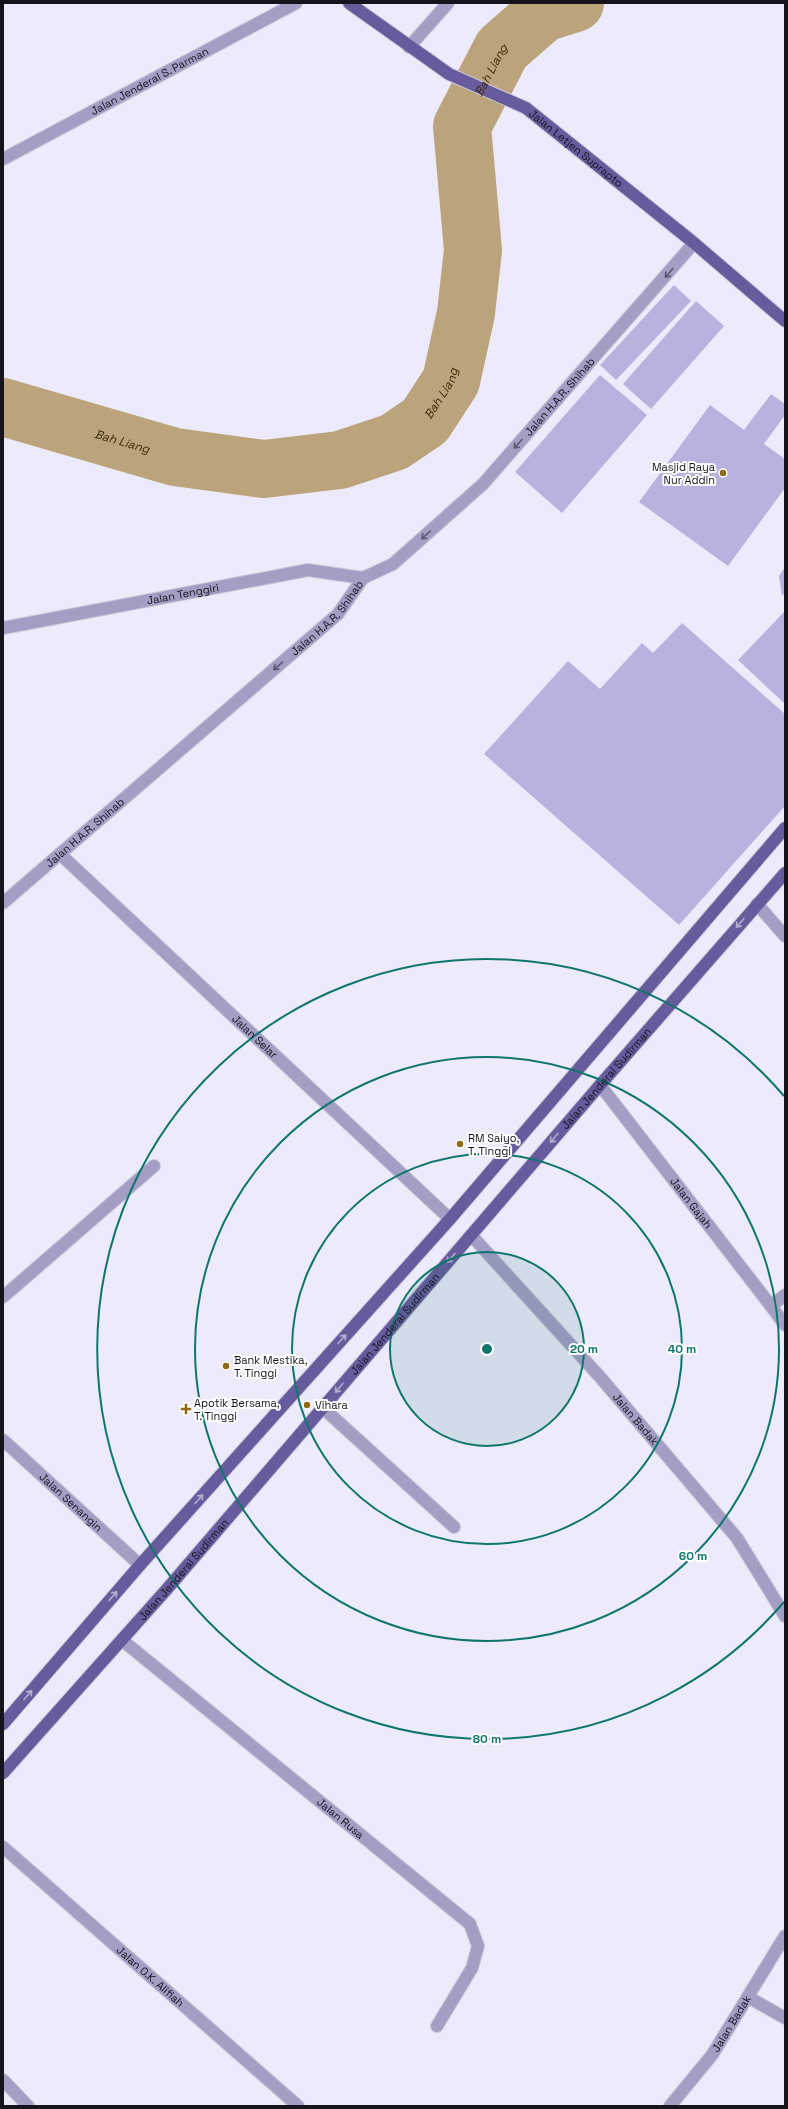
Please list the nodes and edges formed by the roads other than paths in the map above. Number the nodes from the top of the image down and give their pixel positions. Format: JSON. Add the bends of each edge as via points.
{"nodes":[{"id":1,"x":296,"y":3,"type":"edge"},
{"id":2,"x":349,"y":3,"type":"edge"},
{"id":3,"x":448,"y":3,"type":"edge"},
{"id":4,"x":409,"y":47,"type":"junction"},
{"id":5,"x":3,"y":159,"type":"edge"},
{"id":6,"x":694,"y":243,"type":"junction"},
{"id":7,"x":785,"y":321,"type":"edge"},
{"id":8,"x":363,"y":578,"type":"junction"},
{"id":9,"x":3,"y":628,"type":"edge"},
{"id":10,"x":785,"y":828,"type":"edge"},
{"id":11,"x":60,"y":854,"type":"junction"},
{"id":12,"x":785,"y":873,"type":"edge"},
{"id":13,"x":3,"y":903,"type":"edge"},
{"id":14,"x":757,"y":904,"type":"junction"},
{"id":15,"x":785,"y":936,"type":"edge"},
{"id":16,"x":600,"y":1085,"type":"junction"},
{"id":17,"x":154,"y":1166,"type":"dead end"},
{"id":18,"x":450,"y":1219,"type":"junction"},
{"id":19,"x":470,"y":1235,"type":"junction"},
{"id":20,"x":785,"y":1296,"type":"edge"},
{"id":21,"x":3,"y":1297,"type":"edge"},
{"id":22,"x":771,"y":1306,"type":"junction"},
{"id":23,"x":785,"y":1325,"type":"edge"},
{"id":24,"x":323,"y":1408,"type":"junction"},
{"id":25,"x":3,"y":1440,"type":"edge"},
{"id":26,"x":454,"y":1527,"type":"dead end"},
{"id":27,"x":140,"y":1565,"type":"junction"},
{"id":28,"x":785,"y":1616,"type":"edge"},
{"id":29,"x":122,"y":1640,"type":"junction"},
{"id":30,"x":3,"y":1724,"type":"edge"},
{"id":31,"x":3,"y":1773,"type":"edge"},
{"id":32,"x":3,"y":1847,"type":"edge"},
{"id":33,"x":785,"y":1936,"type":"edge"},
{"id":34,"x":748,"y":1996,"type":"junction"},
{"id":35,"x":785,"y":2018,"type":"edge"},
{"id":36,"x":437,"y":2026,"type":"dead end"},
{"id":37,"x":3,"y":2080,"type":"edge"},
{"id":38,"x":28,"y":2106,"type":"edge"},
{"id":39,"x":298,"y":2106,"type":"edge"},
{"id":40,"x":670,"y":2106,"type":"edge"}],
"edges":[{"from":1,"to":5,"type":"street","name":"Jalan Jenderal S. Parman"},
{"from":2,"to":4,"type":"main road","name":"Jalan Letjen Suprapto"},
{"from":3,"to":4,"type":"street"},
{"from":4,"to":6,"type":"main road","name":"Jalan Letjen Suprapto","via":[[449,74],[526,108]]},
{"from":6,"to":7,"type":"main road","name":"Jalan Letjen Suprapto"},
{"from":6,"to":8,"type":"street","name":"Jalan H.A.R. Shihab","one_way":true,"via":[[483,484],[393,564]]},
{"from":8,"to":9,"type":"street","name":"Jalan Tenggiri","via":[[308,570]]},
{"from":8,"to":11,"type":"street","name":"Jalan H.A.R. Shihab","one_way":true,"via":[[338,614]]},
{"from":10,"to":18,"type":"main road"},
{"from":11,"to":13,"type":"street","name":"Jalan H.A.R. Shihab"},
{"from":11,"to":18,"type":"street","name":"Jalan Selar"},
{"from":12,"to":14,"type":"main road","name":"Jalan Jenderal Sudirman"},
{"from":14,"to":15,"type":"street"},
{"from":14,"to":16,"type":"main road","name":"Jalan Jenderal Sudirman","one_way":true},
{"from":16,"to":19,"type":"main road","name":"Jalan Jenderal Sudirman","one_way":true},
{"from":16,"to":22,"type":"street","name":"Jalan Gajah"},
{"from":17,"to":21,"type":"street"},
{"from":27,"to":18,"type":"main road","one_way":true},
{"from":19,"to":24,"type":"main road","name":"Jalan Jenderal Sudirman","one_way":true},
{"from":19,"to":28,"type":"street","name":"Jalan Badak","via":[[600,1377],[738,1538]]},
{"from":20,"to":22,"type":"street"},
{"from":22,"to":23,"type":"street","name":"Jalan Gajah"},
{"from":24,"to":26,"type":"street"},
{"from":24,"to":29,"type":"main road","name":"Jalan Jenderal Sudirman"},
{"from":25,"to":27,"type":"street","name":"Jalan Senangin"},
{"from":30,"to":27,"type":"main road","one_way":true},
{"from":29,"to":31,"type":"main road","name":"Jalan Jenderal Sudirman"},
{"from":29,"to":36,"type":"street","name":"Jalan Rusa","via":[[470,1924],[478,1946],[472,1968]]},
{"from":32,"to":39,"type":"street","name":"Jalan O.K. Alifiah"},
{"from":33,"to":34,"type":"street","name":"Jalan Badak"},
{"from":34,"to":35,"type":"street"},
{"from":34,"to":40,"type":"street","name":"Jalan Badak","via":[[712,2055]]},
{"from":37,"to":38,"type":"street"}]}
